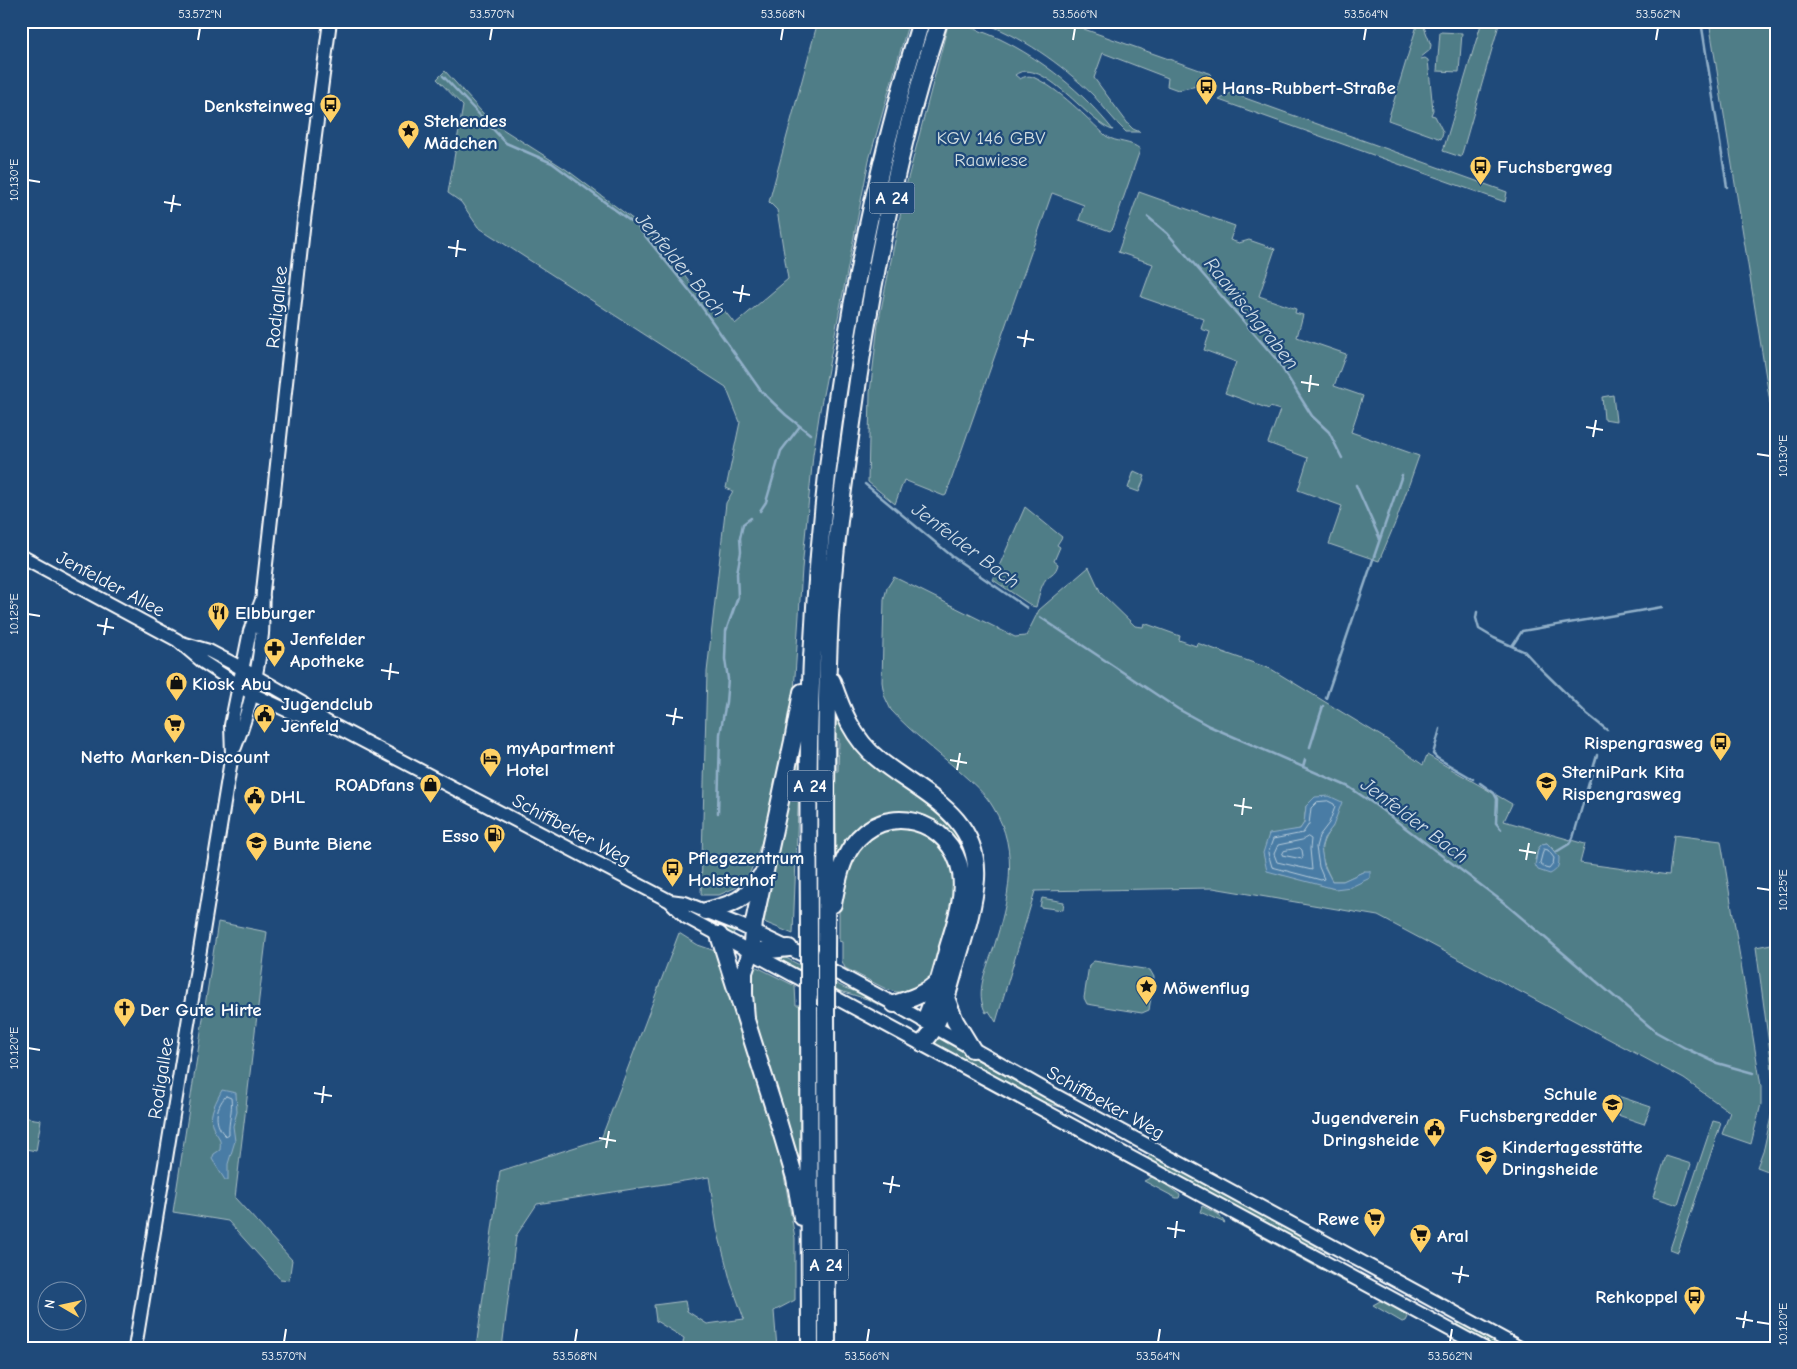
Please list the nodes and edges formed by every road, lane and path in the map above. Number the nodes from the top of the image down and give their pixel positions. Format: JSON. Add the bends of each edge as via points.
{"nodes":[{"id":1,"x":330,"y":21,"type":"edge"},
{"id":2,"x":921,"y":21,"type":"edge"},
{"id":3,"x":938,"y":21,"type":"edge"},
{"id":4,"x":21,"y":556,"type":"edge"},
{"id":5,"x":263,"y":597,"type":"junction"},
{"id":6,"x":814,"y":628,"type":"junction"},
{"id":7,"x":182,"y":643,"type":"junction"},
{"id":8,"x":828,"y":667,"type":"junction"},
{"id":9,"x":243,"y":669,"type":"junction"},
{"id":10,"x":256,"y":677,"type":"junction"},
{"id":11,"x":240,"y":686,"type":"junction"},
{"id":12,"x":252,"y":694,"type":"junction"},
{"id":13,"x":325,"y":720,"type":"junction"},
{"id":14,"x":232,"y":754,"type":"junction"},
{"id":15,"x":765,"y":865,"type":"junction"},
{"id":16,"x":670,"y":901,"type":"junction"},
{"id":17,"x":706,"y":912,"type":"junction"},
{"id":18,"x":752,"y":930,"type":"junction"},
{"id":19,"x":719,"y":935,"type":"junction"},
{"id":20,"x":789,"y":948,"type":"junction"},
{"id":21,"x":826,"y":948,"type":"junction"},
{"id":22,"x":751,"y":952,"type":"junction"},
{"id":23,"x":938,"y":982,"type":"junction"},
{"id":24,"x":946,"y":998,"type":"junction"},
{"id":25,"x":894,"y":1004,"type":"junction"},
{"id":26,"x":746,"y":1018,"type":"junction"},
{"id":27,"x":929,"y":1024,"type":"junction"},
{"id":28,"x":922,"y":1043,"type":"junction"},
{"id":29,"x":972,"y":1048,"type":"junction"},
{"id":30,"x":1345,"y":1254,"type":"junction"},
{"id":31,"x":809,"y":1258,"type":"junction"},
{"id":32,"x":1323,"y":1261,"type":"junction"},
{"id":33,"x":1460,"y":1315,"type":"junction"},
{"id":34,"x":1447,"y":1328,"type":"junction"},
{"id":35,"x":135,"y":1348,"type":"edge"},
{"id":36,"x":810,"y":1348,"type":"edge"},
{"id":37,"x":826,"y":1348,"type":"edge"},
{"id":38,"x":1484,"y":1348,"type":"edge"},
{"id":39,"x":1520,"y":1348,"type":"edge"}],
"edges":[{"from":1,"to":5,"type":"main road","name":"Rodigallee","via":[[304,220]]},
{"from":2,"to":6,"type":"highway","number":"A 24","via":[[870,217],[852,311],[830,447]]},
{"from":3,"to":8,"type":"highway","number":"A 24","via":[[907,132],[868,313],[840,508]]},
{"from":4,"to":7,"type":"main road","name":"Jenfelder Allee"},
{"from":5,"to":9,"type":"main road","name":"Rodigallee","via":[[253,618]]},
{"from":5,"to":10,"type":"main road","name":"Rodigallee"},
{"from":6,"to":15,"type":"highway"},
{"from":6,"to":31,"type":"highway","number":"A 24","bridge":true,"via":[[810,710]]},
{"from":7,"to":9,"type":"main road","name":"Jenfelder Allee","via":[[209,650]]},
{"from":7,"to":11,"type":"main road","name":"Jenfelder Allee","via":[[203,662]]},
{"from":8,"to":21,"type":"highway","number":"A 24"},
{"from":8,"to":24,"type":"highway","via":[[841,709],[858,738],[877,758],[946,808],[966,832],[973,848],[976,879],[971,909]]},
{"from":9,"to":10,"type":"main road","name":"Schiffbeker Weg"},
{"from":9,"to":11,"type":"main road","name":"Rodigallee"},
{"from":10,"to":12,"type":"main road","name":"Rodigallee"},
{"from":10,"to":13,"type":"main road","name":"Schiffbeker Weg"},
{"from":11,"to":12,"type":"main road","name":"Schiffbeker Weg"},
{"from":11,"to":14,"type":"main road","name":"Rodigallee","via":[[231,725]]},
{"from":12,"to":13,"type":"main road","name":"Schiffbeker Weg","via":[[295,714]]},
{"from":12,"to":14,"type":"main road","name":"Rodigallee"},
{"from":13,"to":16,"type":"main road","name":"Schiffbeker Weg"},
{"from":14,"to":35,"type":"main road","name":"Rodigallee"},
{"from":15,"to":17,"type":"highway","via":[[755,885],[740,900]]},
{"from":15,"to":18,"type":"highway"},
{"from":16,"to":17,"type":"main road","name":"Schiffbeker Weg"},
{"from":16,"to":19,"type":"main road","name":"Schiffbeker Weg","via":[[686,917]]},
{"from":17,"to":18,"type":"main road","name":"Schiffbeker Weg"},
{"from":18,"to":20,"type":"main road","name":"Schiffbeker Weg"},
{"from":18,"to":22,"type":"highway"},
{"from":19,"to":22,"type":"main road","name":"Schiffbeker Weg"},
{"from":19,"to":26,"type":"highway"},
{"from":20,"to":22,"type":"highway"},
{"from":20,"to":25,"type":"main road","name":"Schiffbeker Weg"},
{"from":21,"to":23,"type":"highway","via":[[837,883],[852,846],[869,830],[883,824],[905,820],[922,823],[949,844],[962,878],[962,896]]},
{"from":21,"to":37,"type":"highway","number":"A 24","bridge":true},
{"from":22,"to":26,"type":"highway","via":[[744,981]]},
{"from":22,"to":28,"type":"main road","name":"Schiffbeker Weg"},
{"from":23,"to":25,"type":"highway","via":[[915,998]]},
{"from":23,"to":27,"type":"highway"},
{"from":24,"to":27,"type":"highway"},
{"from":24,"to":29,"type":"highway"},
{"from":25,"to":27,"type":"main road","name":"Schiffbeker Weg"},
{"from":26,"to":31,"type":"highway","via":[[795,1178]]},
{"from":27,"to":28,"type":"highway","via":[[921,1033]]},
{"from":27,"to":29,"type":"main road","name":"Schiffbeker Weg"},
{"from":28,"to":32,"type":"main road","name":"Schiffbeker Weg"},
{"from":29,"to":30,"type":"main road","name":"Schiffbeker Weg"},
{"from":30,"to":32,"type":"main road"},
{"from":30,"to":33,"type":"main road","name":"Schiffbeker Weg"},
{"from":31,"to":36,"type":"highway","number":"A 24"},
{"from":32,"to":34,"type":"main road","name":"Schiffbeker Weg"},
{"from":33,"to":34,"type":"main road"},
{"from":33,"to":39,"type":"main road","name":"Schiffbeker Weg"},
{"from":34,"to":38,"type":"main road","name":"Schiffbeker Weg"}]}
